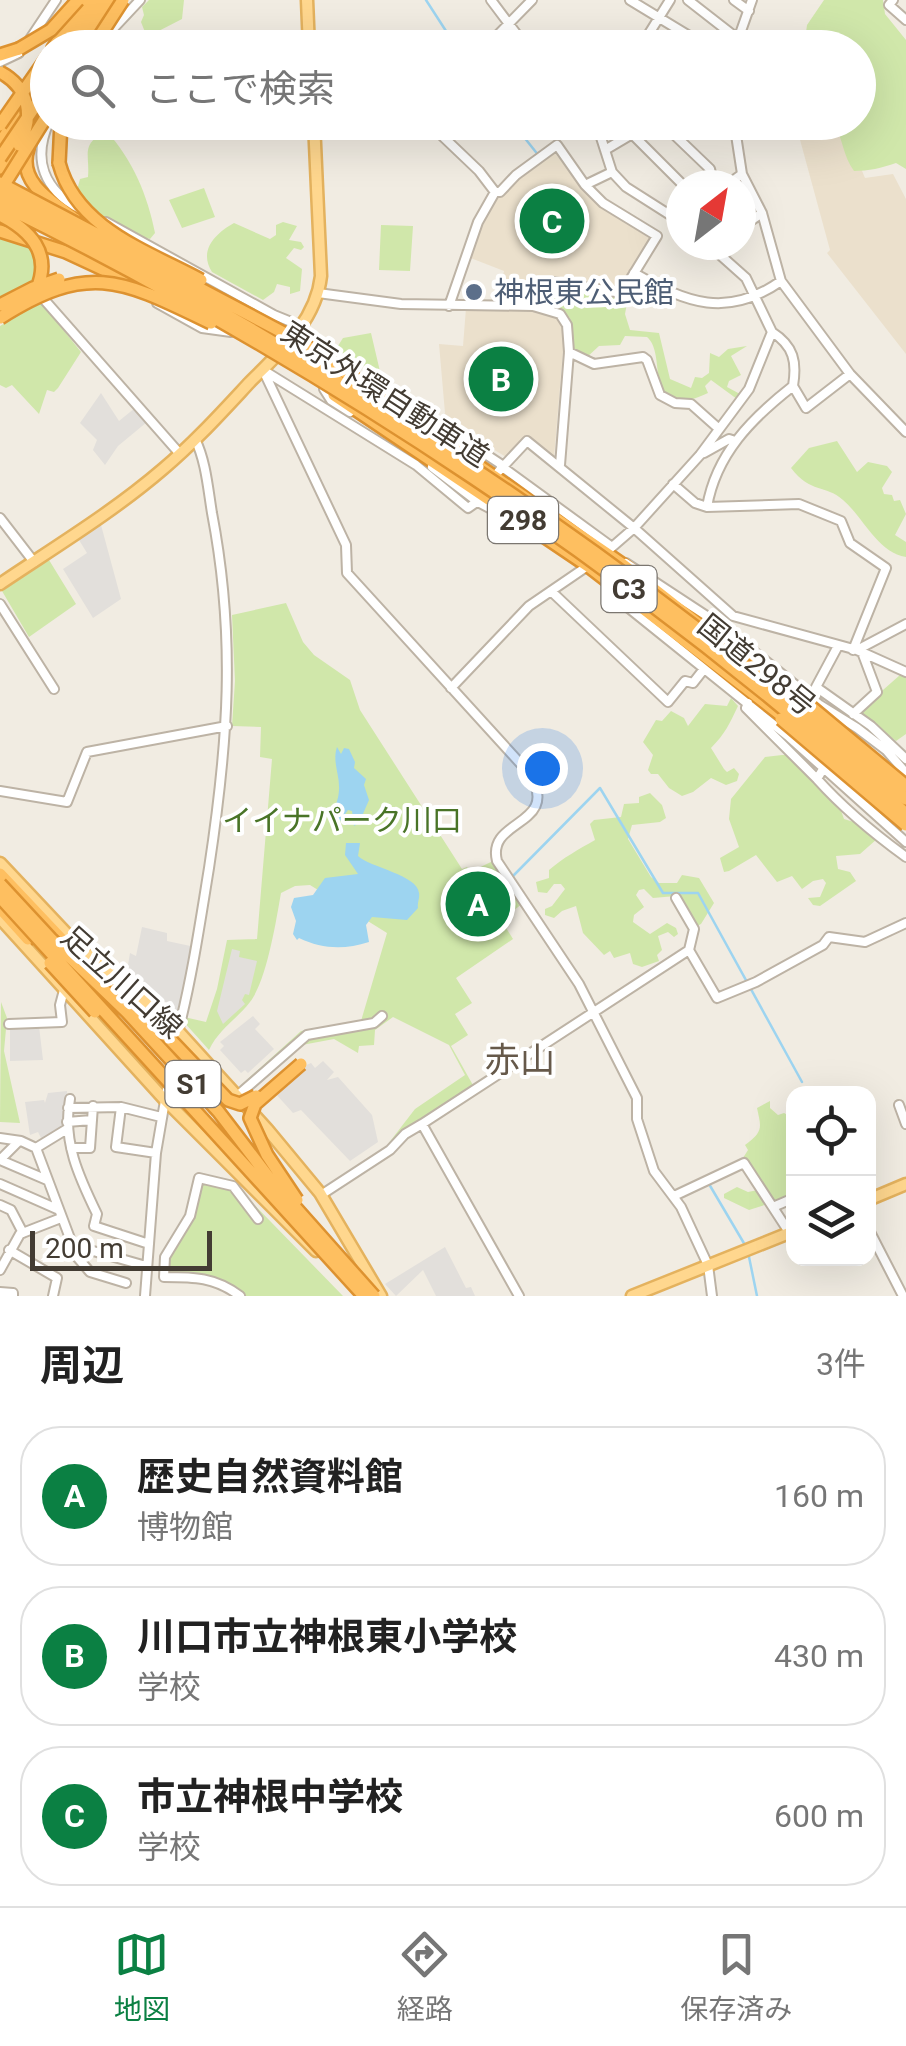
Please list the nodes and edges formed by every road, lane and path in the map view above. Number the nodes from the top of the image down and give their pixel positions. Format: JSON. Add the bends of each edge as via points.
{"nodes":[{"id":1,"x":56,"y":0,"type":"edge"},
{"id":2,"x":78,"y":0,"type":"edge"},
{"id":3,"x":87,"y":0,"type":"edge"},
{"id":4,"x":99,"y":0,"type":"edge"},
{"id":5,"x":110,"y":0,"type":"edge"},
{"id":6,"x":124,"y":0,"type":"edge"},
{"id":7,"x":140,"y":0,"type":"edge"},
{"id":8,"x":306,"y":0,"type":"edge"},
{"id":9,"x":491,"y":0,"type":"edge"},
{"id":10,"x":532,"y":0,"type":"edge"},
{"id":11,"x":630,"y":0,"type":"edge"},
{"id":12,"x":670,"y":0,"type":"edge"},
{"id":13,"x":688,"y":0,"type":"edge"},
{"id":14,"x":734,"y":0,"type":"edge"},
{"id":15,"x":752,"y":0,"type":"edge"},
{"id":16,"x":893,"y":0,"type":"edge"},
{"id":17,"x":750,"y":11,"type":"junction"},
{"id":18,"x":658,"y":17,"type":"junction"},
{"id":19,"x":906,"y":20,"type":"edge"},
{"id":20,"x":510,"y":25,"type":"junction"},
{"id":21,"x":35,"y":30,"type":"edge"},
{"id":22,"x":50,"y":30,"type":"edge"},
{"id":23,"x":62,"y":30,"type":"edge"},
{"id":24,"x":65,"y":30,"type":"edge"},
{"id":25,"x":77,"y":30,"type":"edge"},
{"id":26,"x":90,"y":30,"type":"edge"},
{"id":27,"x":95,"y":30,"type":"edge"},
{"id":28,"x":105,"y":30,"type":"edge"},
{"id":29,"x":111,"y":30,"type":"edge"},
{"id":30,"x":308,"y":30,"type":"edge"},
{"id":31,"x":505,"y":30,"type":"edge"},
{"id":32,"x":514,"y":30,"type":"edge"},
{"id":33,"x":650,"y":30,"type":"edge"},
{"id":34,"x":679,"y":30,"type":"edge"},
{"id":35,"x":721,"y":30,"type":"edge"},
{"id":36,"x":742,"y":30,"type":"edge"},
{"id":37,"x":30,"y":37,"type":"edge"},
{"id":38,"x":30,"y":43,"type":"edge"},
{"id":39,"x":0,"y":59,"type":"edge"},
{"id":40,"x":0,"y":72,"type":"edge"},
{"id":41,"x":30,"y":80,"type":"edge"},
{"id":42,"x":30,"y":87,"type":"joint"},
{"id":43,"x":30,"y":100,"type":"edge"},
{"id":44,"x":30,"y":107,"type":"edge"},
{"id":45,"x":30,"y":114,"type":"edge"},
{"id":46,"x":0,"y":122,"type":"edge"},
{"id":47,"x":30,"y":123,"type":"edge"},
{"id":48,"x":0,"y":134,"type":"edge"},
{"id":49,"x":30,"y":139,"type":"edge"},
{"id":50,"x":33,"y":140,"type":"edge"},
{"id":51,"x":42,"y":140,"type":"edge"},
{"id":52,"x":59,"y":140,"type":"edge"},
{"id":53,"x":315,"y":140,"type":"edge"},
{"id":54,"x":447,"y":140,"type":"edge"},
{"id":55,"x":602,"y":140,"type":"edge"},
{"id":56,"x":622,"y":140,"type":"edge"},
{"id":57,"x":638,"y":140,"type":"edge"},
{"id":58,"x":680,"y":140,"type":"edge"},
{"id":59,"x":737,"y":140,"type":"edge"},
{"id":60,"x":0,"y":146,"type":"edge"},
{"id":61,"x":605,"y":150,"type":"junction"},
{"id":62,"x":0,"y":158,"type":"edge"},
{"id":63,"x":0,"y":168,"type":"edge"},
{"id":64,"x":668,"y":170,"type":"edge"},
{"id":65,"x":710,"y":170,"type":"edge"},
{"id":66,"x":741,"y":170,"type":"edge"},
{"id":67,"x":612,"y":172,"type":"junction"},
{"id":68,"x":0,"y":185,"type":"edge"},
{"id":69,"x":585,"y":185,"type":"junction"},
{"id":70,"x":494,"y":192,"type":"junction"},
{"id":71,"x":17,"y":197,"type":"dead end"},
{"id":72,"x":756,"y":201,"type":"edge"},
{"id":73,"x":59,"y":207,"type":"junction"},
{"id":74,"x":666,"y":211,"type":"edge"},
{"id":75,"x":2,"y":213,"type":"edge"},
{"id":76,"x":762,"y":213,"type":"junction"},
{"id":77,"x":756,"y":217,"type":"edge"},
{"id":78,"x":0,"y":232,"type":"edge"},
{"id":79,"x":115,"y":248,"type":"junction"},
{"id":80,"x":66,"y":252,"type":"junction"},
{"id":81,"x":726,"y":260,"type":"edge"},
{"id":82,"x":634,"y":273,"type":"junction"},
{"id":83,"x":782,"y":281,"type":"junction"},
{"id":84,"x":142,"y":289,"type":"junction"},
{"id":85,"x":318,"y":293,"type":"junction"},
{"id":86,"x":39,"y":294,"type":"junction"},
{"id":87,"x":758,"y":297,"type":"junction"},
{"id":88,"x":0,"y":306,"type":"edge"},
{"id":89,"x":449,"y":306,"type":"junction"},
{"id":90,"x":533,"y":306,"type":"junction"},
{"id":91,"x":199,"y":314,"type":"junction"},
{"id":92,"x":0,"y":318,"type":"edge"},
{"id":93,"x":302,"y":326,"type":"junction"},
{"id":94,"x":231,"y":332,"type":"junction"},
{"id":95,"x":772,"y":332,"type":"junction"},
{"id":96,"x":292,"y":342,"type":"junction"},
{"id":97,"x":569,"y":352,"type":"junction"},
{"id":98,"x":274,"y":358,"type":"junction"},
{"id":99,"x":300,"y":367,"type":"junction"},
{"id":100,"x":263,"y":370,"type":"junction"},
{"id":101,"x":334,"y":373,"type":"junction"},
{"id":102,"x":850,"y":374,"type":"junction"},
{"id":103,"x":793,"y":386,"type":"junction"},
{"id":104,"x":324,"y":388,"type":"junction"},
{"id":105,"x":718,"y":428,"type":"junction"},
{"id":106,"x":906,"y":432,"type":"edge"},
{"id":107,"x":195,"y":439,"type":"junction"},
{"id":108,"x":735,"y":441,"type":"junction"},
{"id":109,"x":180,"y":454,"type":"junction"},
{"id":110,"x":700,"y":455,"type":"junction"},
{"id":111,"x":560,"y":465,"type":"junction"},
{"id":112,"x":500,"y":468,"type":"junction"},
{"id":113,"x":673,"y":484,"type":"junction"},
{"id":114,"x":480,"y":498,"type":"junction"},
{"id":115,"x":707,"y":508,"type":"junction"},
{"id":116,"x":540,"y":513,"type":"junction"},
{"id":117,"x":0,"y":518,"type":"edge"},
{"id":118,"x":634,"y":528,"type":"junction"},
{"id":119,"x":567,"y":550,"type":"junction"},
{"id":120,"x":609,"y":550,"type":"junction"},
{"id":121,"x":34,"y":562,"type":"junction"},
{"id":122,"x":622,"y":564,"type":"junction"},
{"id":123,"x":588,"y":566,"type":"junction"},
{"id":124,"x":0,"y":584,"type":"edge"},
{"id":125,"x":618,"y":588,"type":"junction"},
{"id":126,"x":552,"y":592,"type":"junction"},
{"id":127,"x":0,"y":604,"type":"edge"},
{"id":128,"x":650,"y":612,"type":"junction"},
{"id":129,"x":732,"y":616,"type":"junction"},
{"id":130,"x":694,"y":618,"type":"junction"},
{"id":131,"x":906,"y":624,"type":"edge"},
{"id":132,"x":725,"y":628,"type":"junction"},
{"id":133,"x":838,"y":646,"type":"junction"},
{"id":134,"x":857,"y":651,"type":"junction"},
{"id":135,"x":704,"y":669,"type":"junction"},
{"id":136,"x":906,"y":672,"type":"edge"},
{"id":137,"x":451,"y":688,"type":"junction"},
{"id":138,"x":54,"y":690,"type":"dead end"},
{"id":139,"x":748,"y":703,"type":"junction"},
{"id":140,"x":853,"y":714,"type":"junction"},
{"id":141,"x":860,"y":724,"type":"junction"},
{"id":142,"x":226,"y":726,"type":"junction"},
{"id":143,"x":906,"y":759,"type":"edge"},
{"id":144,"x":823,"y":769,"type":"junction"},
{"id":145,"x":906,"y":773,"type":"edge"},
{"id":146,"x":817,"y":778,"type":"junction"},
{"id":147,"x":0,"y":791,"type":"edge"},
{"id":148,"x":906,"y":792,"type":"edge"},
{"id":149,"x":906,"y":820,"type":"edge"},
{"id":150,"x":906,"y":842,"type":"edge"},
{"id":151,"x":906,"y":857,"type":"edge"},
{"id":152,"x":0,"y":863,"type":"edge"},
{"id":153,"x":0,"y":874,"type":"edge"},
{"id":154,"x":0,"y":884,"type":"edge"},
{"id":155,"x":0,"y":897,"type":"edge"},
{"id":156,"x":676,"y":898,"type":"dead end"},
{"id":157,"x":0,"y":908,"type":"edge"},
{"id":158,"x":0,"y":918,"type":"edge"},
{"id":159,"x":906,"y":923,"type":"edge"},
{"id":160,"x":689,"y":950,"type":"junction"},
{"id":161,"x":64,"y":990,"type":"junction"},
{"id":162,"x":592,"y":1011,"type":"junction"},
{"id":163,"x":127,"y":1012,"type":"junction"},
{"id":164,"x":382,"y":1016,"type":"dead end"},
{"id":165,"x":9,"y":1024,"type":"dead end"},
{"id":166,"x":178,"y":1031,"type":"junction"},
{"id":167,"x":237,"y":1096,"type":"junction"},
{"id":168,"x":164,"y":1099,"type":"junction"},
{"id":169,"x":899,"y":1105,"type":"dead end"},
{"id":170,"x":94,"y":1106,"type":"junction"},
{"id":171,"x":121,"y":1107,"type":"junction"},
{"id":172,"x":161,"y":1117,"type":"junction"},
{"id":173,"x":92,"y":1120,"type":"junction"},
{"id":174,"x":422,"y":1124,"type":"junction"},
{"id":175,"x":906,"y":1124,"type":"edge"},
{"id":176,"x":68,"y":1128,"type":"junction"},
{"id":177,"x":92,"y":1134,"type":"junction"},
{"id":178,"x":0,"y":1138,"type":"edge"},
{"id":179,"x":19,"y":1141,"type":"junction"},
{"id":180,"x":36,"y":1148,"type":"junction"},
{"id":181,"x":71,"y":1148,"type":"junction"},
{"id":182,"x":156,"y":1153,"type":"junction"},
{"id":183,"x":0,"y":1160,"type":"edge"},
{"id":184,"x":245,"y":1166,"type":"junction"},
{"id":185,"x":48,"y":1181,"type":"junction"},
{"id":186,"x":0,"y":1184,"type":"edge"},
{"id":187,"x":906,"y":1184,"type":"edge"},
{"id":188,"x":321,"y":1195,"type":"junction"},
{"id":189,"x":674,"y":1196,"type":"junction"},
{"id":190,"x":876,"y":1197,"type":"edge"},
{"id":191,"x":786,"y":1201,"type":"edge"},
{"id":192,"x":3,"y":1206,"type":"edge"},
{"id":193,"x":773,"y":1207,"type":"junction"},
{"id":194,"x":59,"y":1213,"type":"junction"},
{"id":195,"x":0,"y":1218,"type":"edge"},
{"id":196,"x":258,"y":1219,"type":"dead end"},
{"id":197,"x":786,"y":1224,"type":"edge"},
{"id":198,"x":23,"y":1233,"type":"junction"},
{"id":199,"x":786,"y":1234,"type":"edge"},
{"id":200,"x":149,"y":1244,"type":"junction"},
{"id":201,"x":876,"y":1244,"type":"edge"},
{"id":202,"x":72,"y":1245,"type":"junction"},
{"id":203,"x":9,"y":1250,"type":"junction"},
{"id":204,"x":165,"y":1257,"type":"junction"},
{"id":205,"x":147,"y":1262,"type":"junction"},
{"id":206,"x":708,"y":1265,"type":"junction"},
{"id":207,"x":0,"y":1270,"type":"edge"},
{"id":208,"x":352,"y":1270,"type":"junction"},
{"id":209,"x":126,"y":1283,"type":"dead end"},
{"id":210,"x":0,"y":1292,"type":"edge"},
{"id":211,"x":13,"y":1296,"type":"edge"},
{"id":212,"x":53,"y":1296,"type":"edge"},
{"id":213,"x":144,"y":1296,"type":"edge"},
{"id":214,"x":240,"y":1296,"type":"edge"},
{"id":215,"x":360,"y":1296,"type":"edge"},
{"id":216,"x":378,"y":1296,"type":"edge"},
{"id":217,"x":519,"y":1296,"type":"edge"},
{"id":218,"x":632,"y":1296,"type":"edge"},
{"id":219,"x":712,"y":1296,"type":"edge"},
{"id":220,"x":903,"y":1296,"type":"edge"}],
"edges":[{"from":1,"to":21,"type":"street"},
{"from":2,"to":22,"type":"highway","bridge":true},
{"from":2,"to":23,"type":"highway"},
{"from":3,"to":24,"type":"highway"},
{"from":4,"to":25,"type":"highway"},
{"from":5,"to":26,"type":"highway"},
{"from":6,"to":27,"type":"highway"},
{"from":6,"to":28,"type":"highway","bridge":true},
{"from":7,"to":29,"type":"street"},
{"from":8,"to":30,"type":"main road"},
{"from":9,"to":20,"type":"street"},
{"from":10,"to":20,"type":"street"},
{"from":11,"to":18,"type":"street"},
{"from":12,"to":18,"type":"street"},
{"from":13,"to":35,"type":"street"},
{"from":14,"to":17,"type":"street"},
{"from":15,"to":17,"type":"street"},
{"from":16,"to":19,"type":"street","via":[[889,5]]},
{"from":17,"to":36,"type":"street"},
{"from":18,"to":33,"type":"street"},
{"from":18,"to":34,"type":"street"},
{"from":20,"to":31,"type":"street"},
{"from":20,"to":32,"type":"street"},
{"from":37,"to":39,"type":"street","via":[[21,50]]},
{"from":38,"to":39,"type":"highway","bridge":true},
{"from":40,"to":68,"type":"highway","bridge":true,"via":[[20,87],[28,110],[23,138]]},
{"from":41,"to":46,"type":"highway","bridge":true},
{"from":42,"to":46,"type":"highway"},
{"from":42,"to":48,"type":"highway"},
{"from":43,"to":60,"type":"highway"},
{"from":44,"to":60,"type":"highway"},
{"from":45,"to":62,"type":"highway","bridge":true},
{"from":47,"to":63,"type":"highway"},
{"from":49,"to":68,"type":"highway","bridge":true},
{"from":50,"to":73,"type":"highway","number":"298","via":[[25,163],[32,182]]},
{"from":51,"to":93,"type":"street","via":[[40,162],[58,196]]},
{"from":52,"to":96,"type":"highway","bridge":true,"via":[[62,173],[85,213],[237,300]]},
{"from":53,"to":85,"type":"main road"},
{"from":54,"to":70,"type":"street"},
{"from":55,"to":61,"type":"street"},
{"from":56,"to":61,"type":"street"},
{"from":57,"to":64,"type":"street"},
{"from":58,"to":65,"type":"street"},
{"from":59,"to":66,"type":"street"},
{"from":61,"to":67,"type":"street"},
{"from":67,"to":69,"type":"street"},
{"from":67,"to":74,"type":"street"},
{"from":68,"to":73,"type":"highway"},
{"from":68,"to":96,"type":"highway","bridge":true},
{"from":68,"to":116,"type":"highway","name":"東京外環自動車道","number":"C3","bridge":true,"via":[[259,333]]},
{"from":69,"to":70,"type":"street","via":[[556,144]]},
{"from":69,"to":82,"type":"street","via":[[657,236]]},
{"from":70,"to":89,"type":"street"},
{"from":71,"to":79,"type":"highway","name":"国道298号","number":"298"},
{"from":72,"to":76,"type":"street"},
{"from":73,"to":79,"type":"highway","number":"298"},
{"from":75,"to":80,"type":"highway","number":"298"},
{"from":75,"to":88,"type":"highway","bridge":true,"via":[[32,238],[43,264],[33,294]]},
{"from":75,"to":91,"type":"highway","name":"国道298号","number":"298"},
{"from":75,"to":99,"type":"highway","name":"東京外環自動車道","number":"C3","bridge":true,"via":[[188,302]]},
{"from":76,"to":77,"type":"street"},
{"from":76,"to":83,"type":"street"},
{"from":78,"to":80,"type":"highway","number":"298"},
{"from":79,"to":96,"type":"highway","name":"国道298号","number":"298"},
{"from":80,"to":91,"type":"highway","number":"298"},
{"from":81,"to":87,"type":"street"},
{"from":82,"to":87,"type":"street","via":[[688,301]]},
{"from":82,"to":90,"type":"street","via":[[619,294],[553,282]]},
{"from":83,"to":87,"type":"street"},
{"from":83,"to":102,"type":"street"},
{"from":84,"to":88,"type":"highway","bridge":true,"via":[[105,278],[64,278]]},
{"from":84,"to":92,"type":"highway","bridge":true,"via":[[67,284]]},
{"from":84,"to":99,"type":"highway","bridge":true},
{"from":85,"to":89,"type":"street"},
{"from":85,"to":93,"type":"main road"},
{"from":86,"to":88,"type":"street","via":[[22,289]]},
{"from":86,"to":94,"type":"street","via":[[67,284],[115,287],[202,328]]},
{"from":86,"to":109,"type":"street"},
{"from":87,"to":95,"type":"street"},
{"from":89,"to":90,"type":"street"},
{"from":90,"to":97,"type":"street","via":[[560,314]]},
{"from":91,"to":94,"type":"highway","name":"国道298号","number":"298"},
{"from":93,"to":96,"type":"main road"},
{"from":94,"to":98,"type":"highway","name":"国道298号","number":"298"},
{"from":95,"to":103,"type":"street","via":[[792,352]]},
{"from":95,"to":105,"type":"street","via":[[749,390]]},
{"from":96,"to":98,"type":"main road"},
{"from":96,"to":101,"type":"highway","name":"国道298号","number":"298"},
{"from":96,"to":116,"type":"highway","bridge":true,"via":[[456,447]]},
{"from":97,"to":105,"type":"street","via":[[594,364],[643,357],[660,395],[692,404]]},
{"from":97,"to":111,"type":"street"},
{"from":98,"to":100,"type":"main road"},
{"from":98,"to":104,"type":"highway","name":"国道298号","number":"298"},
{"from":99,"to":149,"type":"highway","name":"東京外環自動車道","number":"C3","bridge":true,"via":[[640,597],[776,703]]},
{"from":100,"to":107,"type":"main road"},
{"from":100,"to":114,"type":"street","via":[[416,465],[468,508]]},
{"from":100,"to":137,"type":"street","via":[[346,545],[346,573]]},
{"from":101,"to":112,"type":"street","via":[[381,385]]},
{"from":101,"to":120,"type":"highway","name":"国道298号","number":"298"},
{"from":102,"to":103,"type":"street","via":[[806,408]]},
{"from":102,"to":106,"type":"street"},
{"from":103,"to":108,"type":"street"},
{"from":104,"to":114,"type":"street","via":[[332,400]]},
{"from":104,"to":119,"type":"highway","name":"国道298号","number":"298"},
{"from":105,"to":110,"type":"street"},
{"from":107,"to":109,"type":"main road"},
{"from":107,"to":142,"type":"street","via":[[228,614]]},
{"from":108,"to":110,"type":"street","via":[[729,438]]},
{"from":108,"to":115,"type":"street","via":[[714,478]]},
{"from":109,"to":121,"type":"main road"},
{"from":110,"to":113,"type":"street"},
{"from":111,"to":112,"type":"street","via":[[527,441]]},
{"from":111,"to":118,"type":"street"},
{"from":112,"to":120,"type":"street"},
{"from":113,"to":115,"type":"street"},
{"from":113,"to":118,"type":"street"},
{"from":114,"to":119,"type":"street","via":[[558,551]]},
{"from":115,"to":134,"type":"street","via":[[799,504],[841,521],[850,542],[886,568]]},
{"from":116,"to":148,"type":"highway","name":"東京外環自動車道","number":"C3","bridge":true},
{"from":117,"to":121,"type":"street"},
{"from":118,"to":120,"type":"street"},
{"from":118,"to":129,"type":"street"},
{"from":119,"to":123,"type":"highway","name":"国道298号","number":"298"},
{"from":120,"to":122,"type":"highway","name":"国道298号","number":"298"},
{"from":120,"to":123,"type":"street"},
{"from":121,"to":124,"type":"main road"},
{"from":122,"to":130,"type":"highway","name":"国道298号","number":"298"},
{"from":122,"to":132,"type":"street"},
{"from":123,"to":125,"type":"highway","name":"国道298号","number":"298"},
{"from":123,"to":126,"type":"street"},
{"from":125,"to":128,"type":"highway","name":"国道298号","number":"298"},
{"from":125,"to":135,"type":"street","via":[[620,600]]},
{"from":126,"to":135,"type":"street","via":[[668,702]]},
{"from":126,"to":137,"type":"street","via":[[530,606]]},
{"from":127,"to":138,"type":"street"},
{"from":128,"to":149,"type":"highway","bridge":true},
{"from":128,"to":149,"type":"highway","name":"国道298号","number":"298"},
{"from":129,"to":132,"type":"street"},
{"from":129,"to":133,"type":"street"},
{"from":130,"to":148,"type":"highway","name":"国道298号","number":"298"},
{"from":130,"to":148,"type":"highway","bridge":true,"via":[[746,652]]},
{"from":131,"to":134,"type":"street"},
{"from":132,"to":141,"type":"street","via":[[820,705]]},
{"from":133,"to":134,"type":"street"},
{"from":133,"to":140,"type":"street","via":[[816,688]]},
{"from":134,"to":136,"type":"street"},
{"from":134,"to":140,"type":"street","via":[[877,692]]},
{"from":135,"to":139,"type":"street"},
{"from":137,"to":162,"type":"street","via":[[540,790],[538,804],[494,852]]},
{"from":139,"to":144,"type":"street"},
{"from":139,"to":146,"type":"street"},
{"from":140,"to":141,"type":"street"},
{"from":141,"to":143,"type":"street"},
{"from":141,"to":145,"type":"street"},
{"from":142,"to":147,"type":"street","via":[[87,752],[67,802]]},
{"from":142,"to":166,"type":"street","via":[[193,975]]},
{"from":144,"to":146,"type":"street"},
{"from":144,"to":150,"type":"street"},
{"from":146,"to":151,"type":"street"},
{"from":152,"to":166,"type":"main road","name":"足立川口線","via":[[80,948]]},
{"from":153,"to":163,"type":"highway","bridge":true},
{"from":154,"to":163,"type":"highway","number":"S1","bridge":true},
{"from":155,"to":184,"type":"highway","number":"S1","bridge":true},
{"from":156,"to":160,"type":"street","via":[[694,928]]},
{"from":157,"to":184,"type":"highway","bridge":true},
{"from":158,"to":161,"type":"main road","name":"足立川口線"},
{"from":159,"to":160,"type":"street","via":[[865,942],[829,937],[717,998]]},
{"from":160,"to":162,"type":"street"},
{"from":161,"to":165,"type":"street","via":[[62,1022]]},
{"from":161,"to":168,"type":"main road","name":"足立川口線"},
{"from":162,"to":174,"type":"street"},
{"from":162,"to":189,"type":"street","via":[[637,1098],[654,1171]]},
{"from":163,"to":208,"type":"highway","number":"S1","bridge":true},
{"from":163,"to":208,"type":"highway","bridge":true,"via":[[166,1035],[235,1103],[251,1100],[299,1061],[255,1104],[250,1122],[277,1171]]},
{"from":164,"to":167,"type":"street","via":[[303,1037]]},
{"from":166,"to":167,"type":"main road","name":"足立川口線"},
{"from":166,"to":168,"type":"street"},
{"from":167,"to":188,"type":"main road","name":"足立川口線"},
{"from":168,"to":172,"type":"street"},
{"from":168,"to":215,"type":"main road","name":"足立川口線"},
{"from":169,"to":175,"type":"street"},
{"from":170,"to":171,"type":"street"},
{"from":170,"to":173,"type":"street"},
{"from":170,"to":176,"type":"street","via":[[69,1103]]},
{"from":171,"to":172,"type":"street"},
{"from":171,"to":182,"type":"street","via":[[116,1147]]},
{"from":172,"to":182,"type":"street"},
{"from":173,"to":176,"type":"street"},
{"from":173,"to":177,"type":"street"},
{"from":174,"to":188,"type":"street"},
{"from":174,"to":217,"type":"street"},
{"from":176,"to":177,"type":"street"},
{"from":176,"to":180,"type":"street"},
{"from":176,"to":181,"type":"street"},
{"from":177,"to":181,"type":"street","via":[[90,1148]]},
{"from":178,"to":179,"type":"street"},
{"from":179,"to":180,"type":"street"},
{"from":179,"to":183,"type":"street"},
{"from":180,"to":185,"type":"street"},
{"from":181,"to":200,"type":"street","via":[[98,1214],[94,1226]]},
{"from":182,"to":200,"type":"street"},
{"from":183,"to":185,"type":"street"},
{"from":184,"to":215,"type":"highway","number":"S1","bridge":true},
{"from":185,"to":194,"type":"street"},
{"from":186,"to":194,"type":"street"},
{"from":187,"to":190,"type":"main road"},
{"from":188,"to":216,"type":"main road","name":"足立川口線"},
{"from":189,"to":193,"type":"street","via":[[744,1163]]},
{"from":189,"to":206,"type":"street"},
{"from":191,"to":193,"type":"street"},
{"from":192,"to":195,"type":"street"},
{"from":192,"to":198,"type":"street"},
{"from":193,"to":197,"type":"street"},
{"from":194,"to":198,"type":"street"},
{"from":194,"to":202,"type":"street"},
{"from":196,"to":204,"type":"street","via":[[233,1186],[199,1178],[190,1216]]},
{"from":198,"to":203,"type":"street"},
{"from":199,"to":206,"type":"main road"},
{"from":200,"to":205,"type":"street"},
{"from":201,"to":220,"type":"street"},
{"from":202,"to":205,"type":"street"},
{"from":202,"to":209,"type":"street","via":[[90,1272]]},
{"from":203,"to":207,"type":"street"},
{"from":203,"to":212,"type":"street","via":[[57,1278]]},
{"from":204,"to":205,"type":"street"},
{"from":204,"to":214,"type":"street","via":[[164,1277],[222,1282]]},
{"from":205,"to":213,"type":"street"},
{"from":206,"to":218,"type":"main road"},
{"from":206,"to":219,"type":"street"},
{"from":208,"to":216,"type":"highway","number":"S1","bridge":true},
{"from":210,"to":211,"type":"street"}]}
